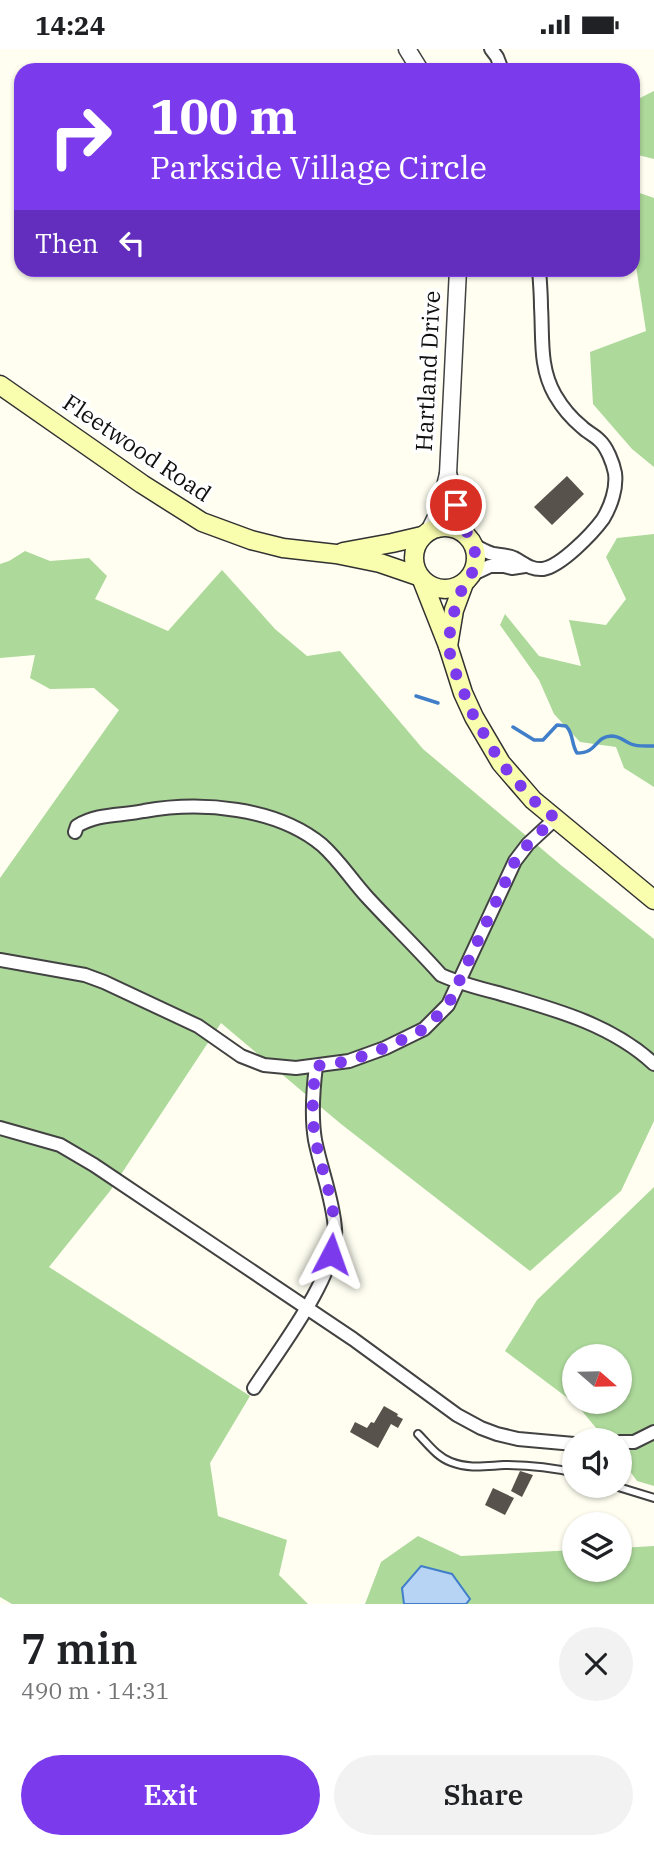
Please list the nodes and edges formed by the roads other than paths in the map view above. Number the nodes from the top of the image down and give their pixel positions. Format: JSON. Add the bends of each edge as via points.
{"nodes":[{"id":1,"x":458,"y":277,"type":"edge"},
{"id":2,"x":539,"y":277,"type":"edge"},
{"id":3,"x":0,"y":385,"type":"edge"},
{"id":4,"x":448,"y":474,"type":"junction"},
{"id":5,"x":426,"y":533,"type":"junction"},
{"id":6,"x":470,"y":541,"type":"junction"},
{"id":7,"x":336,"y":554,"type":"junction"},
{"id":8,"x":525,"y":566,"type":"junction"},
{"id":9,"x":420,"y":578,"type":"junction"},
{"id":10,"x":468,"y":579,"type":"junction"},
{"id":11,"x":448,"y":646,"type":"junction"},
{"id":12,"x":555,"y":818,"type":"junction"},
{"id":13,"x":75,"y":832,"type":"dead end"},
{"id":14,"x":654,"y":900,"type":"edge"},
{"id":15,"x":0,"y":960,"type":"edge"},
{"id":16,"x":458,"y":983,"type":"junction"},
{"id":17,"x":654,"y":1064,"type":"edge"},
{"id":18,"x":316,"y":1066,"type":"junction"},
{"id":19,"x":0,"y":1128,"type":"edge"},
{"id":20,"x":306,"y":1308,"type":"junction"},
{"id":21,"x":254,"y":1388,"type":"dead end"},
{"id":22,"x":654,"y":1432,"type":"edge"},
{"id":23,"x":418,"y":1434,"type":"dead end"},
{"id":24,"x":562,"y":1442,"type":"edge"},
{"id":25,"x":632,"y":1442,"type":"edge"},
{"id":26,"x":562,"y":1470,"type":"edge"},
{"id":27,"x":632,"y":1491,"type":"edge"},
{"id":28,"x":654,"y":1498,"type":"edge"}],
"edges":[{"from":1,"to":4,"type":"street","name":"Hartland Drive"},
{"from":2,"to":8,"type":"street","via":[[545,373],[566,412],[601,441],[615,474],[615,487],[604,518],[563,560],[546,568]]},
{"from":3,"to":7,"type":"main road","name":"Fleetwood Road","via":[[202,521],[262,543]]},
{"from":4,"to":5,"type":"street","name":"Hartland Drive","via":[[439,511]]},
{"from":4,"to":6,"type":"street","name":"Hartland Drive"},
{"from":5,"to":6,"type":"main road","via":[[449,527]]},
{"from":5,"to":7,"type":"main road","name":"Fleetwood Road"},
{"from":5,"to":9,"type":"main road","name":"Hartland Drive","via":[[413,557]]},
{"from":6,"to":8,"type":"street"},
{"from":6,"to":10,"type":"main road","name":"Hartland Drive","via":[[476,555]]},
{"from":7,"to":9,"type":"main road","name":"Fleetwood Road"},
{"from":8,"to":10,"type":"street","via":[[490,566]]},
{"from":9,"to":10,"type":"main road","via":[[445,590]]},
{"from":9,"to":11,"type":"main road","name":"Hartland Drive"},
{"from":10,"to":11,"type":"main road","name":"Hartland Drive","via":[[454,610]]},
{"from":11,"to":12,"type":"main road","name":"Hartland Drive","via":[[463,693],[501,763]]},
{"from":12,"to":14,"type":"main road","name":"Hartland Drive"},
{"from":12,"to":16,"type":"street","via":[[515,861]]},
{"from":13,"to":16,"type":"street","via":[[86,820],[169,808],[236,810],[279,820],[322,845],[441,975]]},
{"from":15,"to":18,"type":"street","via":[[104,982],[198,1026],[241,1056],[264,1065]]},
{"from":16,"to":17,"type":"street","via":[[600,1027]]},
{"from":16,"to":18,"type":"street","via":[[448,1005],[424,1029],[349,1061]]},
{"from":18,"to":20,"type":"street","via":[[314,1132],[335,1236],[320,1285]]},
{"from":19,"to":20,"type":"street","via":[[71,1151]]},
{"from":20,"to":21,"type":"street"},
{"from":20,"to":24,"type":"street","via":[[481,1428],[518,1439]]},
{"from":22,"to":25,"type":"street"},
{"from":23,"to":26,"type":"lane","via":[[438,1455],[472,1468],[504,1465]]},
{"from":27,"to":28,"type":"lane"}]}
